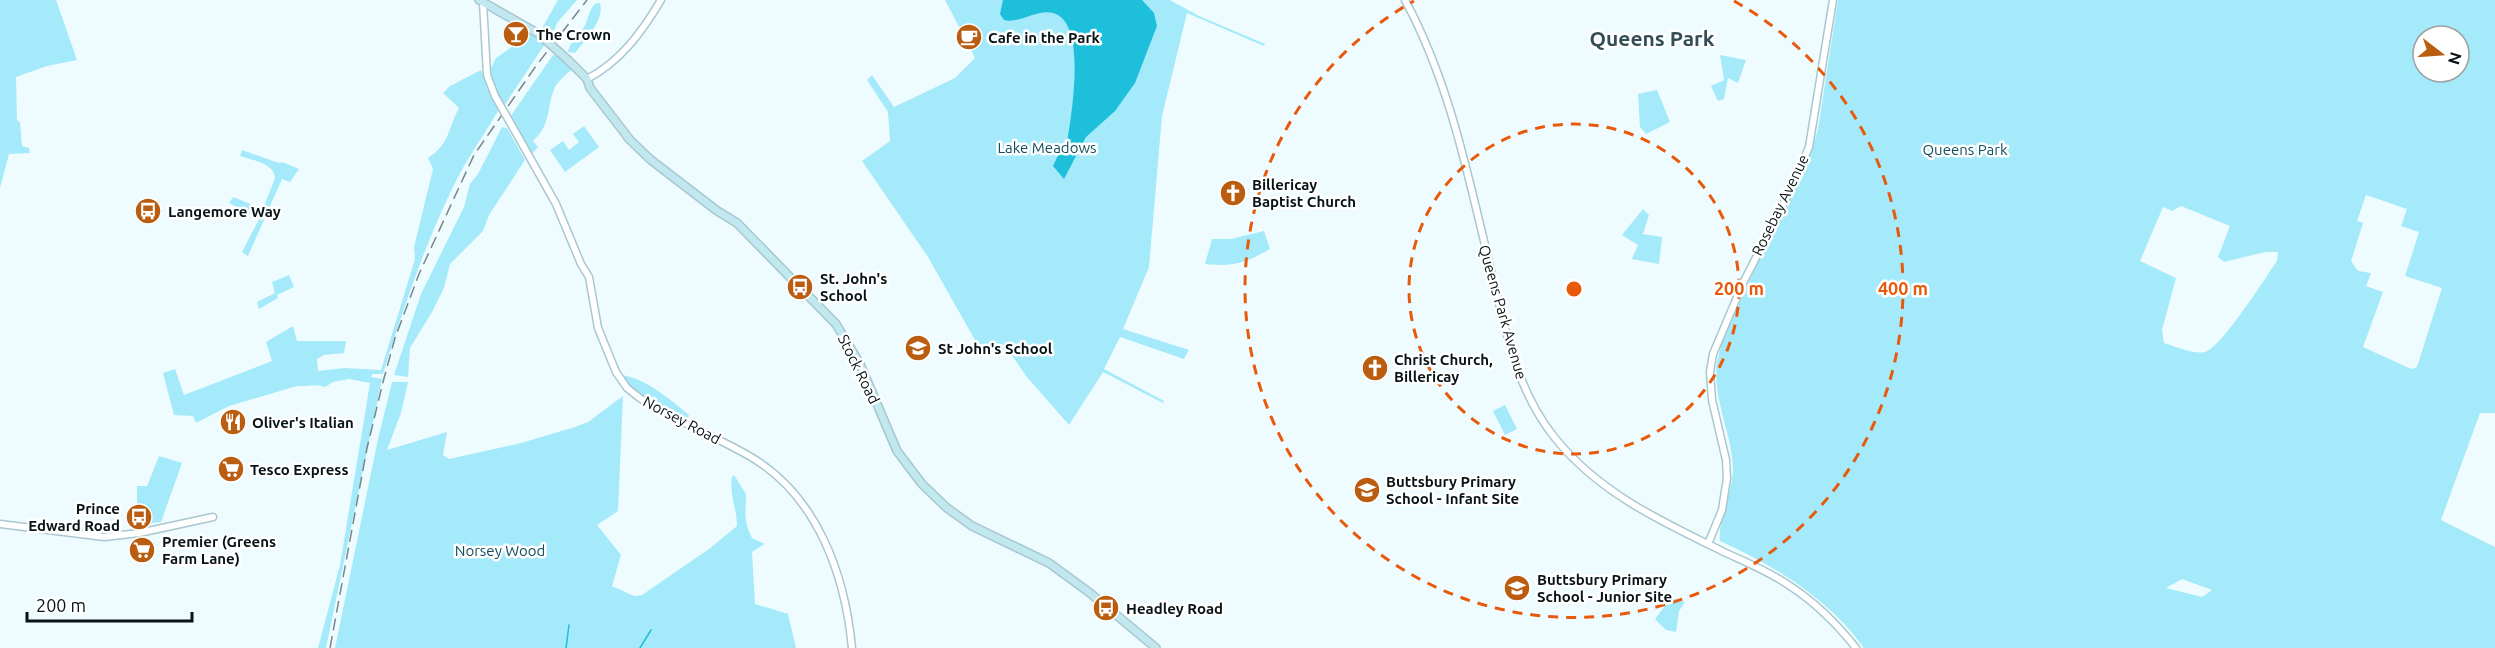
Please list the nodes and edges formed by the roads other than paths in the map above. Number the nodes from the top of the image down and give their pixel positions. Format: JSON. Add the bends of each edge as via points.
{"nodes":[{"id":1,"x":661,"y":0,"type":"edge"},
{"id":2,"x":1405,"y":0,"type":"edge"},
{"id":3,"x":1833,"y":0,"type":"edge"},
{"id":4,"x":484,"y":1,"type":"edge"},
{"id":5,"x":587,"y":79,"type":"junction"},
{"id":6,"x":213,"y":518,"type":"dead end"},
{"id":7,"x":0,"y":524,"type":"edge"},
{"id":8,"x":1708,"y":544,"type":"junction"},
{"id":9,"x":852,"y":648,"type":"edge"},
{"id":10,"x":1156,"y":648,"type":"edge"},
{"id":11,"x":1856,"y":648,"type":"edge"}],
"edges":[{"from":1,"to":5,"type":"street","via":[[645,26],[613,63]]},
{"from":2,"to":8,"type":"street","name":"Queens Park Avenue","via":[[1437,68],[1451,110],[1508,339],[1522,382],[1539,416],[1560,445],[1608,490]]},
{"from":3,"to":8,"type":"street","name":"Rosebay Avenue","via":[[1809,147],[1713,354],[1712,400],[1727,478],[1722,510]]},
{"from":4,"to":5,"type":"main road","name":"Stock Road","bridge":true,"via":[[539,34]]},
{"from":4,"to":9,"type":"street","name":"Norsey Road","bridge":true,"via":[[487,75],[590,277],[598,328],[615,372],[641,399],[751,457],[803,502],[836,571]]},
{"from":5,"to":10,"type":"main road","name":"Stock Road","via":[[630,140],[737,223],[836,324],[860,364],[897,451],[922,484],[972,526],[1049,562]]},
{"from":6,"to":7,"type":"street","via":[[104,537]]},
{"from":8,"to":11,"type":"street","name":"Queens Park Avenue","via":[[1791,586],[1831,619]]}]}
